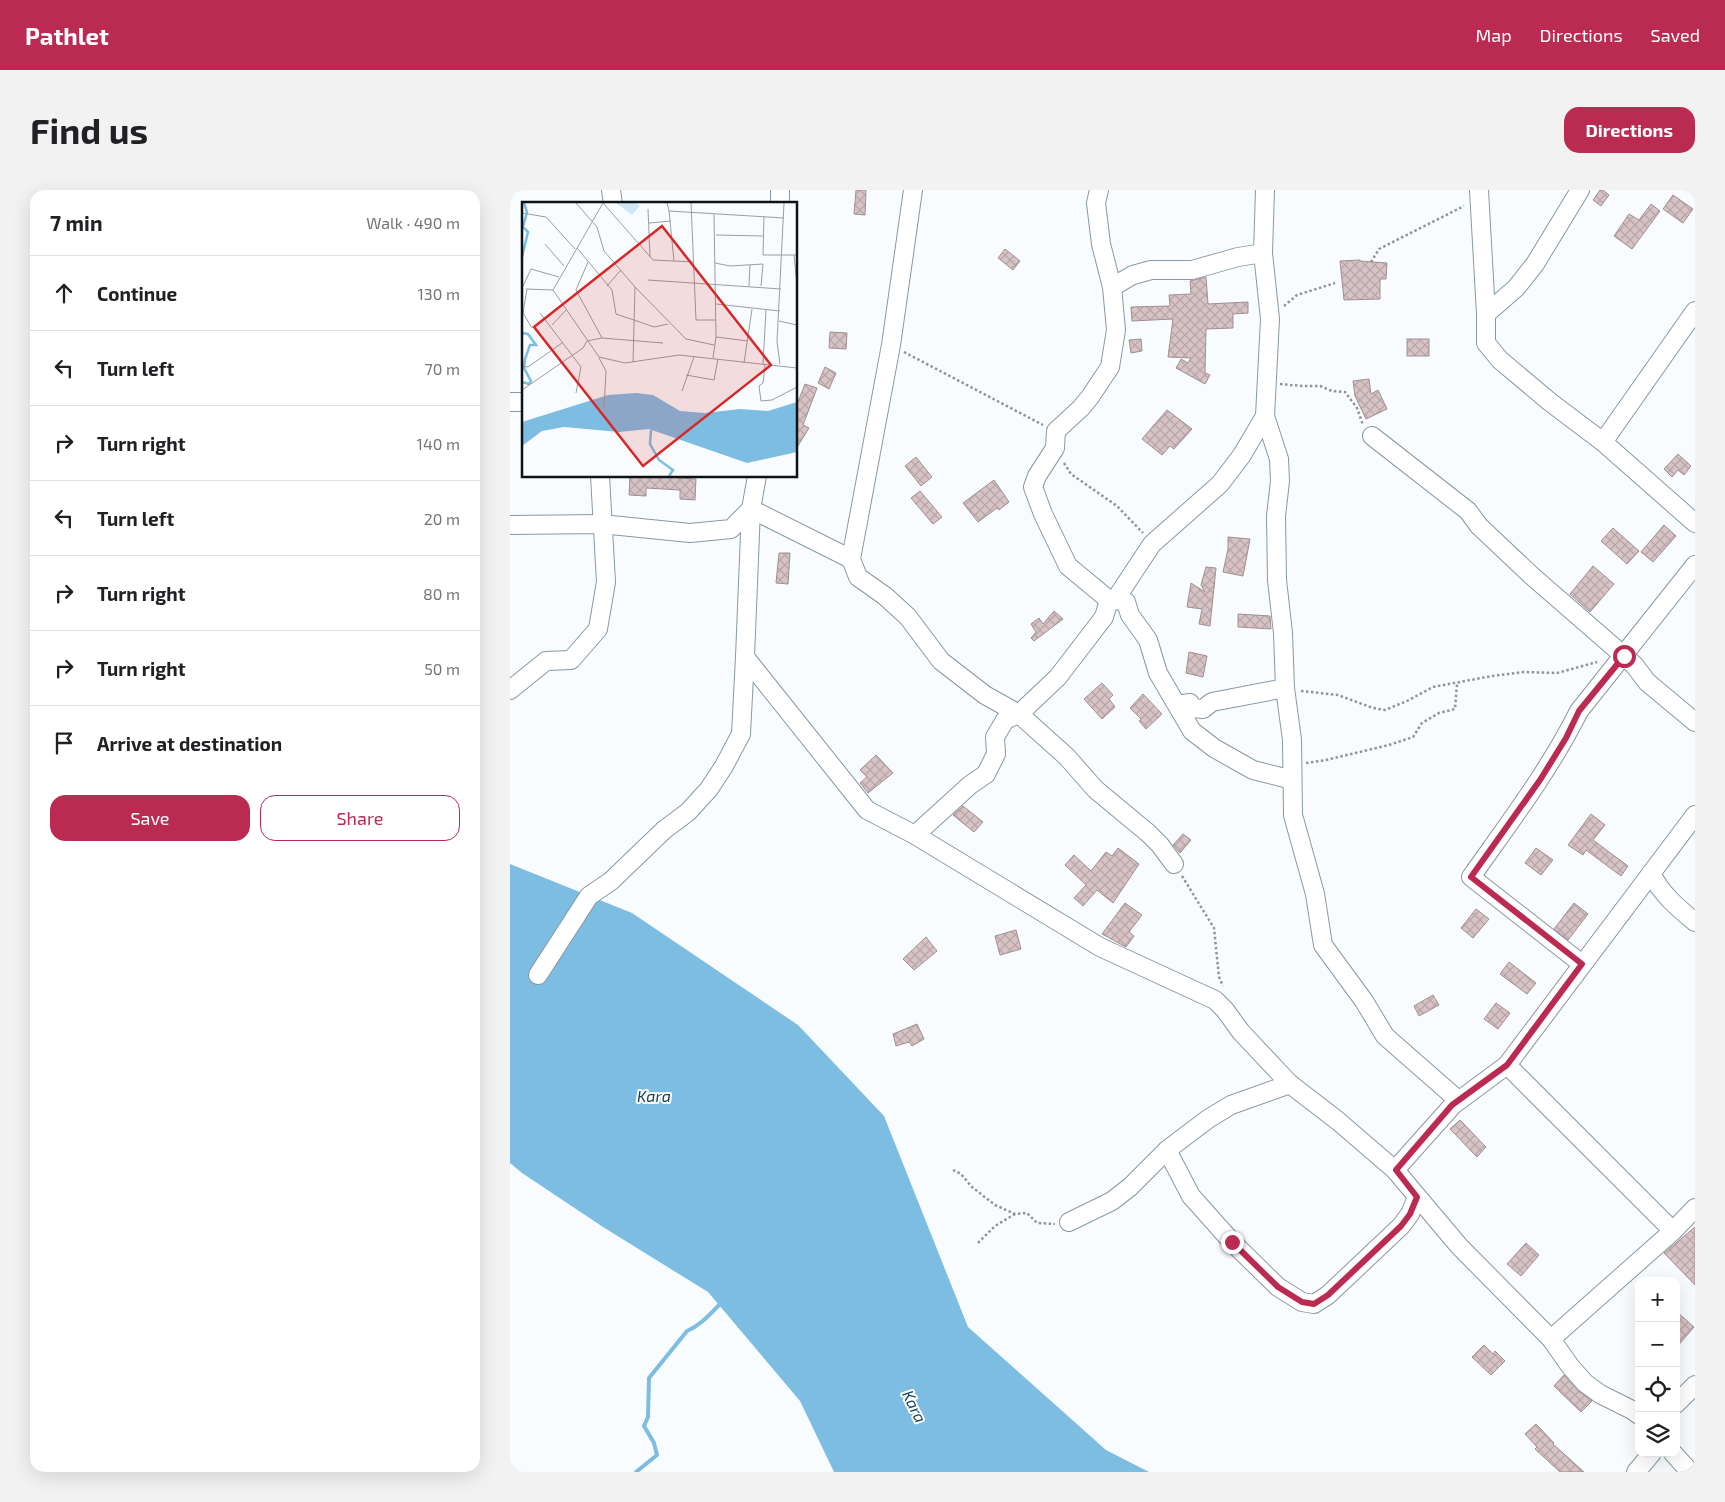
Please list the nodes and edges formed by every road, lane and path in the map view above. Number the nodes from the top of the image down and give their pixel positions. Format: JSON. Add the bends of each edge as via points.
{"nodes":[{"id":1,"x":913,"y":190,"type":"edge"},
{"id":2,"x":1099,"y":190,"type":"edge"},
{"id":3,"x":1265,"y":190,"type":"edge"},
{"id":4,"x":1580,"y":190,"type":"edge"},
{"id":5,"x":1479,"y":191,"type":"edge"},
{"id":6,"x":1263,"y":253,"type":"junction"},
{"id":7,"x":1371,"y":262,"type":"dead end"},
{"id":8,"x":1335,"y":283,"type":"dead end"},
{"id":9,"x":1112,"y":286,"type":"junction"},
{"id":10,"x":1695,"y":311,"type":"edge"},
{"id":11,"x":1486,"y":314,"type":"junction"},
{"id":12,"x":1270,"y":319,"type":"junction"},
{"id":13,"x":891,"y":345,"type":"junction"},
{"id":14,"x":1266,"y":382,"type":"junction"},
{"id":15,"x":1265,"y":416,"type":"junction"},
{"id":16,"x":1372,"y":436,"type":"joint"},
{"id":17,"x":1055,"y":439,"type":"junction"},
{"id":18,"x":1603,"y":442,"type":"junction"},
{"id":19,"x":600,"y":478,"type":"edge"},
{"id":20,"x":757,"y":478,"type":"edge"},
{"id":21,"x":751,"y":510,"type":"junction"},
{"id":22,"x":1695,"y":523,"type":"edge"},
{"id":23,"x":602,"y":524,"type":"junction"},
{"id":24,"x":510,"y":525,"type":"edge"},
{"id":25,"x":1152,"y":544,"type":"junction"},
{"id":26,"x":851,"y":559,"type":"junction"},
{"id":27,"x":1695,"y":565,"type":"edge"},
{"id":28,"x":1112,"y":600,"type":"junction"},
{"id":29,"x":1624,"y":656,"type":"junction"},
{"id":30,"x":745,"y":657,"type":"junction"},
{"id":31,"x":1599,"y":661,"type":"dead end"},
{"id":32,"x":1457,"y":684,"type":"junction"},
{"id":33,"x":1284,"y":688,"type":"junction"},
{"id":34,"x":510,"y":690,"type":"edge"},
{"id":35,"x":1178,"y":705,"type":"junction"},
{"id":36,"x":1019,"y":714,"type":"junction"},
{"id":37,"x":1695,"y":722,"type":"edge"},
{"id":38,"x":1292,"y":776,"type":"junction"},
{"id":39,"x":1695,"y":815,"type":"edge"},
{"id":40,"x":915,"y":835,"type":"junction"},
{"id":41,"x":1174,"y":864,"type":"joint"},
{"id":42,"x":1651,"y":874,"type":"junction"},
{"id":43,"x":1695,"y":922,"type":"edge"},
{"id":44,"x":1582,"y":964,"type":"junction"},
{"id":45,"x":538,"y":975,"type":"dead end"},
{"id":46,"x":1223,"y":986,"type":"dead end"},
{"id":47,"x":1507,"y":1065,"type":"junction"},
{"id":48,"x":1290,"y":1084,"type":"junction"},
{"id":49,"x":1458,"y":1100,"type":"junction"},
{"id":50,"x":1167,"y":1150,"type":"junction"},
{"id":51,"x":954,"y":1170,"type":"dead end"},
{"id":52,"x":1396,"y":1170,"type":"junction"},
{"id":53,"x":1417,"y":1197,"type":"junction"},
{"id":54,"x":1695,"y":1208,"type":"edge"},
{"id":55,"x":1015,"y":1214,"type":"junction"},
{"id":56,"x":1069,"y":1222,"type":"joint"},
{"id":57,"x":1672,"y":1231,"type":"junction"},
{"id":58,"x":978,"y":1242,"type":"dead end"},
{"id":59,"x":1551,"y":1339,"type":"junction"},
{"id":60,"x":1695,"y":1385,"type":"edge"},
{"id":61,"x":1680,"y":1400,"type":"edge"},
{"id":62,"x":1635,"y":1412,"type":"edge"},
{"id":63,"x":1649,"y":1457,"type":"edge"},
{"id":64,"x":1677,"y":1457,"type":"edge"},
{"id":65,"x":1636,"y":1472,"type":"edge"},
{"id":66,"x":1690,"y":1472,"type":"edge"}],
"edges":[{"from":1,"to":13,"type":"street"},
{"from":2,"to":9,"type":"street","via":[[1096,203],[1101,244]]},
{"from":3,"to":6,"type":"street"},
{"from":4,"to":11,"type":"street","via":[[1535,264],[1516,288]]},
{"from":5,"to":7,"type":"path","via":[[1471,202],[1379,249]]},
{"from":5,"to":11,"type":"street"},
{"from":6,"to":9,"type":"street","via":[[1192,270],[1151,270]]},
{"from":6,"to":12,"type":"street"},
{"from":8,"to":12,"type":"path","via":[[1297,296]]},
{"from":9,"to":17,"type":"street","via":[[1116,330],[1110,367]]},
{"from":10,"to":18,"type":"street"},
{"from":11,"to":18,"type":"street","via":[[1486,343],[1500,360]]},
{"from":12,"to":14,"type":"street"},
{"from":13,"to":17,"type":"path"},
{"from":13,"to":26,"type":"street"},
{"from":14,"to":15,"type":"street"},
{"from":14,"to":16,"type":"path","via":[[1320,386],[1345,392]]},
{"from":15,"to":25,"type":"street","via":[[1220,484]]},
{"from":15,"to":33,"type":"street","via":[[1279,458],[1276,580],[1284,633]]},
{"from":16,"to":29,"type":"street","via":[[1468,511],[1479,526],[1532,576]]},
{"from":17,"to":25,"type":"path","via":[[1071,474],[1117,506]]},
{"from":17,"to":28,"type":"street","via":[[1033,487],[1068,566]]},
{"from":18,"to":22,"type":"street"},
{"from":19,"to":23,"type":"street"},
{"from":20,"to":21,"type":"street"},
{"from":21,"to":23,"type":"street","via":[[731,529],[690,532]]},
{"from":21,"to":26,"type":"street"},
{"from":21,"to":30,"type":"street"},
{"from":23,"to":24,"type":"street"},
{"from":23,"to":34,"type":"street","via":[[606,582],[598,629],[571,660],[546,661]]},
{"from":25,"to":28,"type":"street"},
{"from":26,"to":36,"type":"street","via":[[858,577],[908,617],[941,661],[985,695]]},
{"from":27,"to":29,"type":"street"},
{"from":28,"to":35,"type":"street","via":[[1126,602],[1130,615],[1148,640],[1158,673]]},
{"from":28,"to":36,"type":"street","via":[[1104,617],[1058,677]]},
{"from":29,"to":37,"type":"street","via":[[1647,682]]},
{"from":29,"to":44,"type":"street","via":[[1579,711],[1540,780],[1471,877]]},
{"from":30,"to":40,"type":"street","via":[[867,810]]},
{"from":30,"to":45,"type":"street","via":[[741,734],[724,766],[688,812],[589,896]]},
{"from":31,"to":32,"type":"path","via":[[1557,673],[1524,672]]},
{"from":32,"to":33,"type":"path","via":[[1434,688],[1385,710],[1338,695]]},
{"from":32,"to":38,"type":"path","via":[[1456,709],[1439,712],[1422,723],[1413,737],[1326,760],[1301,763]]},
{"from":33,"to":35,"type":"street","via":[[1212,702],[1203,709],[1192,708],[1190,703]]},
{"from":33,"to":38,"type":"street","via":[[1292,740]]},
{"from":35,"to":38,"type":"street","via":[[1192,731],[1214,748],[1253,770],[1285,778]]},
{"from":36,"to":40,"type":"street","via":[[1005,720],[995,737],[996,754],[986,774]]},
{"from":36,"to":41,"type":"street","via":[[1160,845]]},
{"from":38,"to":49,"type":"street","via":[[1293,815],[1315,894],[1323,945],[1385,1036]]},
{"from":39,"to":42,"type":"street"},
{"from":40,"to":48,"type":"street","via":[[1100,947],[1215,1000],[1240,1032]]},
{"from":41,"to":46,"type":"path","via":[[1214,928],[1219,977]]},
{"from":42,"to":43,"type":"street","via":[[1670,901]]},
{"from":42,"to":44,"type":"street"},
{"from":44,"to":47,"type":"street"},
{"from":47,"to":49,"type":"street"},
{"from":47,"to":57,"type":"street"},
{"from":48,"to":50,"type":"street","via":[[1231,1105]]},
{"from":48,"to":52,"type":"street"},
{"from":49,"to":52,"type":"street"},
{"from":50,"to":53,"type":"street","via":[[1191,1196],[1278,1287],[1302,1302],[1314,1304],[1366,1261],[1401,1226]]},
{"from":50,"to":56,"type":"street","via":[[1112,1201]]},
{"from":51,"to":55,"type":"path","via":[[995,1205]]},
{"from":52,"to":53,"type":"street"},
{"from":53,"to":59,"type":"street","via":[[1459,1246]]},
{"from":54,"to":57,"type":"street"},
{"from":55,"to":56,"type":"path","via":[[1027,1214],[1037,1223]]},
{"from":55,"to":58,"type":"path"},
{"from":57,"to":59,"type":"street"},
{"from":59,"to":62,"type":"street","via":[[1585,1383]]},
{"from":60,"to":61,"type":"street"},
{"from":63,"to":65,"type":"street"},
{"from":64,"to":66,"type":"street"}]}
